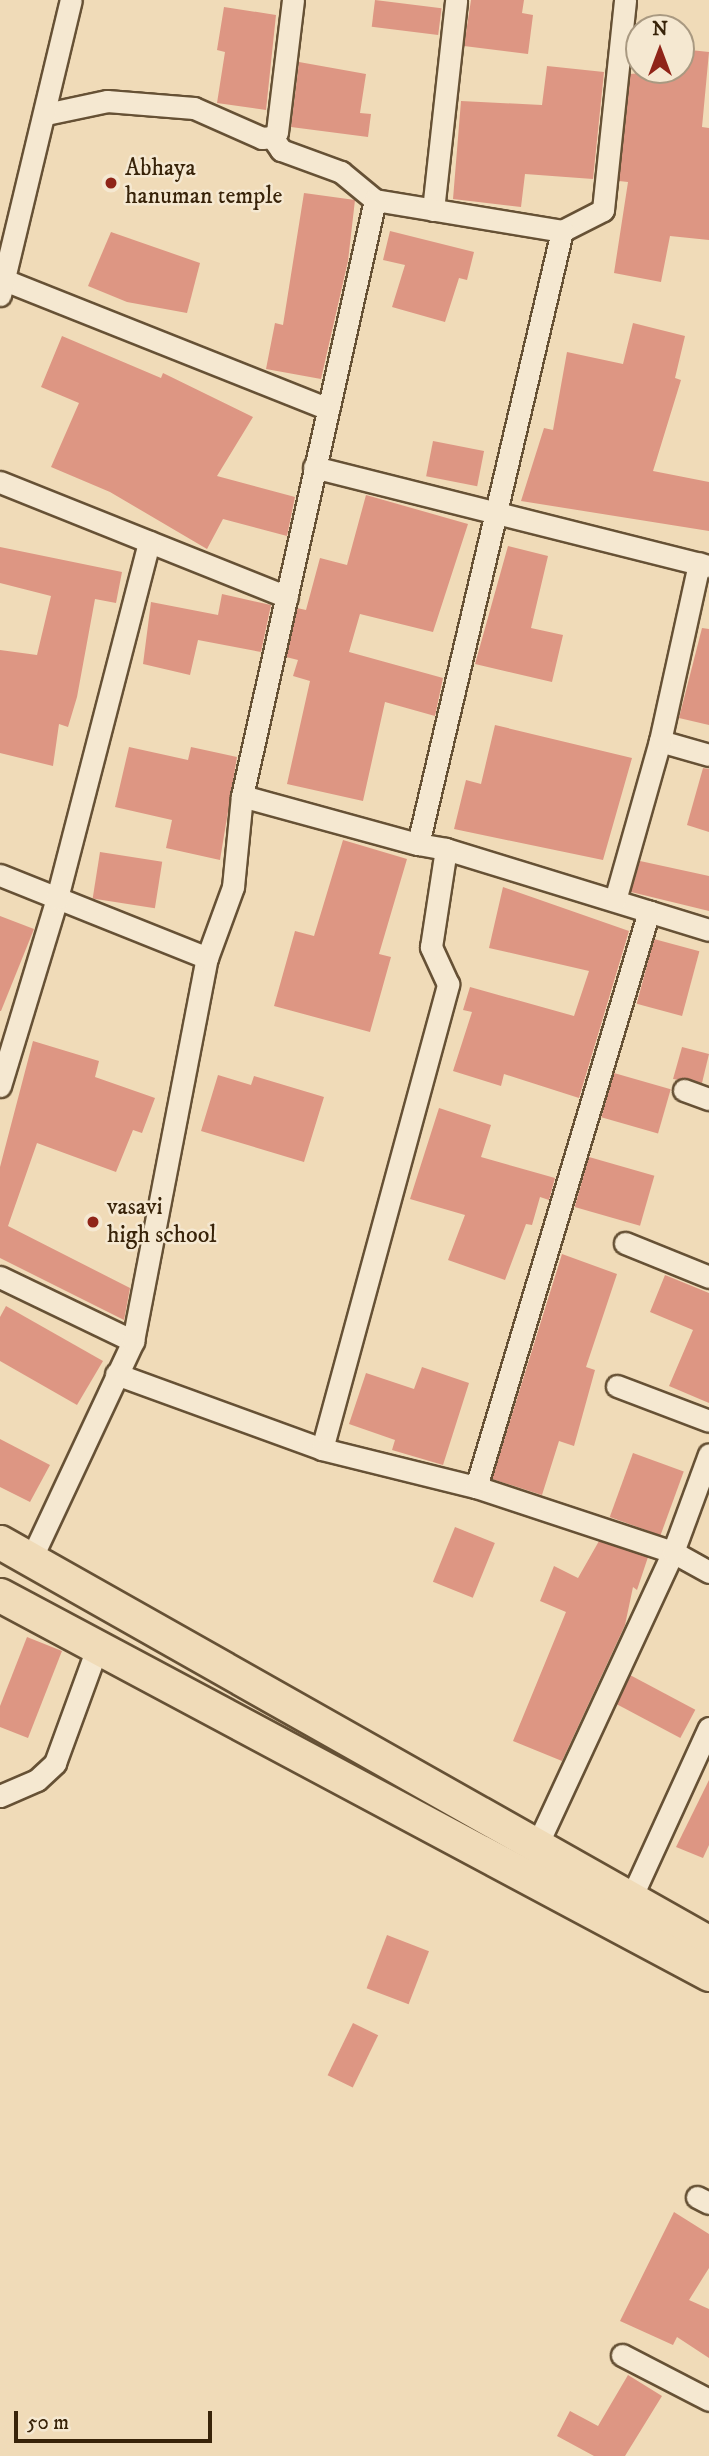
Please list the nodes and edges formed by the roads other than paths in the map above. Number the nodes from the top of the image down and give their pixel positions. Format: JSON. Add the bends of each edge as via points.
{"nodes":[{"id":1,"x":71,"y":0,"type":"edge"},
{"id":2,"x":293,"y":0,"type":"edge"},
{"id":3,"x":456,"y":0,"type":"edge"},
{"id":4,"x":625,"y":0,"type":"edge"},
{"id":5,"x":46,"y":114,"type":"junction"},
{"id":6,"x":272,"y":137,"type":"junction"},
{"id":7,"x":375,"y":200,"type":"junction"},
{"id":8,"x":433,"y":210,"type":"junction"},
{"id":9,"x":562,"y":231,"type":"junction"},
{"id":10,"x":2,"y":273,"type":"edge"},
{"id":11,"x":328,"y":409,"type":"junction"},
{"id":12,"x":314,"y":467,"type":"junction"},
{"id":13,"x":0,"y":482,"type":"edge"},
{"id":14,"x":494,"y":508,"type":"junction"},
{"id":15,"x":149,"y":542,"type":"junction"},
{"id":16,"x":704,"y":565,"type":"edge"},
{"id":17,"x":287,"y":597,"type":"junction"},
{"id":18,"x":660,"y":741,"type":"junction"},
{"id":19,"x":709,"y":755,"type":"edge"},
{"id":20,"x":242,"y":796,"type":"junction"},
{"id":21,"x":418,"y":844,"type":"junction"},
{"id":22,"x":446,"y":849,"type":"junction"},
{"id":23,"x":0,"y":875,"type":"edge"},
{"id":24,"x":57,"y":898,"type":"junction"},
{"id":25,"x":615,"y":900,"type":"junction"},
{"id":26,"x":649,"y":911,"type":"junction"},
{"id":27,"x":709,"y":930,"type":"edge"},
{"id":28,"x":207,"y":958,"type":"junction"},
{"id":29,"x":0,"y":1086,"type":"edge"},
{"id":30,"x":684,"y":1090,"type":"dead end"},
{"id":31,"x":709,"y":1099,"type":"edge"},
{"id":32,"x":625,"y":1243,"type":"dead end"},
{"id":33,"x":0,"y":1277,"type":"edge"},
{"id":34,"x":709,"y":1277,"type":"edge"},
{"id":35,"x":133,"y":1341,"type":"junction"},
{"id":36,"x":116,"y":1374,"type":"junction"},
{"id":37,"x":617,"y":1386,"type":"dead end"},
{"id":38,"x":709,"y":1421,"type":"edge"},
{"id":39,"x":322,"y":1449,"type":"junction"},
{"id":40,"x":709,"y":1454,"type":"edge"},
{"id":41,"x":476,"y":1487,"type":"junction"},
{"id":42,"x":0,"y":1542,"type":"edge"},
{"id":43,"x":673,"y":1552,"type":"junction"},
{"id":44,"x":31,"y":1559,"type":"junction"},
{"id":45,"x":709,"y":1572,"type":"edge"},
{"id":46,"x":0,"y":1595,"type":"edge"},
{"id":47,"x":97,"y":1648,"type":"junction"},
{"id":48,"x":709,"y":1728,"type":"edge"},
{"id":49,"x":0,"y":1796,"type":"edge"},
{"id":50,"x":537,"y":1845,"type":"junction"},
{"id":51,"x":631,"y":1898,"type":"junction"},
{"id":52,"x":709,"y":1942,"type":"edge"},
{"id":53,"x":709,"y":1974,"type":"edge"},
{"id":54,"x":622,"y":2355,"type":"dead end"},
{"id":55,"x":709,"y":2400,"type":"edge"}],
"edges":[{"from":1,"to":5,"type":"street"},
{"from":2,"to":6,"type":"street","via":[[277,132]]},
{"from":3,"to":8,"type":"street"},
{"from":4,"to":9,"type":"street","via":[[603,210]]},
{"from":5,"to":6,"type":"street","via":[[107,101],[194,108],[262,138]]},
{"from":5,"to":10,"type":"street"},
{"from":6,"to":7,"type":"street","via":[[281,150],[341,172]]},
{"from":7,"to":8,"type":"street"},
{"from":7,"to":11,"type":"street"},
{"from":8,"to":9,"type":"street"},
{"from":9,"to":14,"type":"street"},
{"from":10,"to":11,"type":"street"},
{"from":11,"to":12,"type":"street"},
{"from":12,"to":14,"type":"street"},
{"from":12,"to":17,"type":"street"},
{"from":13,"to":15,"type":"street"},
{"from":14,"to":16,"type":"street"},
{"from":14,"to":21,"type":"street"},
{"from":15,"to":17,"type":"street"},
{"from":15,"to":24,"type":"street"},
{"from":16,"to":18,"type":"street"},
{"from":17,"to":20,"type":"street"},
{"from":18,"to":19,"type":"street"},
{"from":18,"to":25,"type":"street"},
{"from":20,"to":21,"type":"street"},
{"from":20,"to":28,"type":"street","via":[[233,887]]},
{"from":21,"to":22,"type":"street"},
{"from":22,"to":25,"type":"street"},
{"from":22,"to":39,"type":"street","via":[[431,947],[448,984]]},
{"from":23,"to":24,"type":"street"},
{"from":24,"to":28,"type":"street"},
{"from":24,"to":29,"type":"street"},
{"from":25,"to":26,"type":"street"},
{"from":26,"to":27,"type":"street"},
{"from":26,"to":41,"type":"street"},
{"from":28,"to":35,"type":"street"},
{"from":30,"to":31,"type":"street"},
{"from":32,"to":34,"type":"street"},
{"from":33,"to":35,"type":"street"},
{"from":35,"to":36,"type":"street"},
{"from":36,"to":39,"type":"street"},
{"from":36,"to":44,"type":"street"},
{"from":37,"to":38,"type":"street"},
{"from":39,"to":41,"type":"street"},
{"from":40,"to":43,"type":"street"},
{"from":41,"to":43,"type":"street"},
{"from":42,"to":44,"type":"main road"},
{"from":43,"to":45,"type":"street"},
{"from":43,"to":50,"type":"street"},
{"from":44,"to":50,"type":"main road","via":[[258,1693]]},
{"from":46,"to":47,"type":"main road"},
{"from":47,"to":49,"type":"street","via":[[55,1763],[37,1780]]},
{"from":47,"to":53,"type":"main road"},
{"from":48,"to":51,"type":"street"},
{"from":50,"to":51,"type":"main road"},
{"from":51,"to":52,"type":"main road"},
{"from":54,"to":55,"type":"street"}]}
